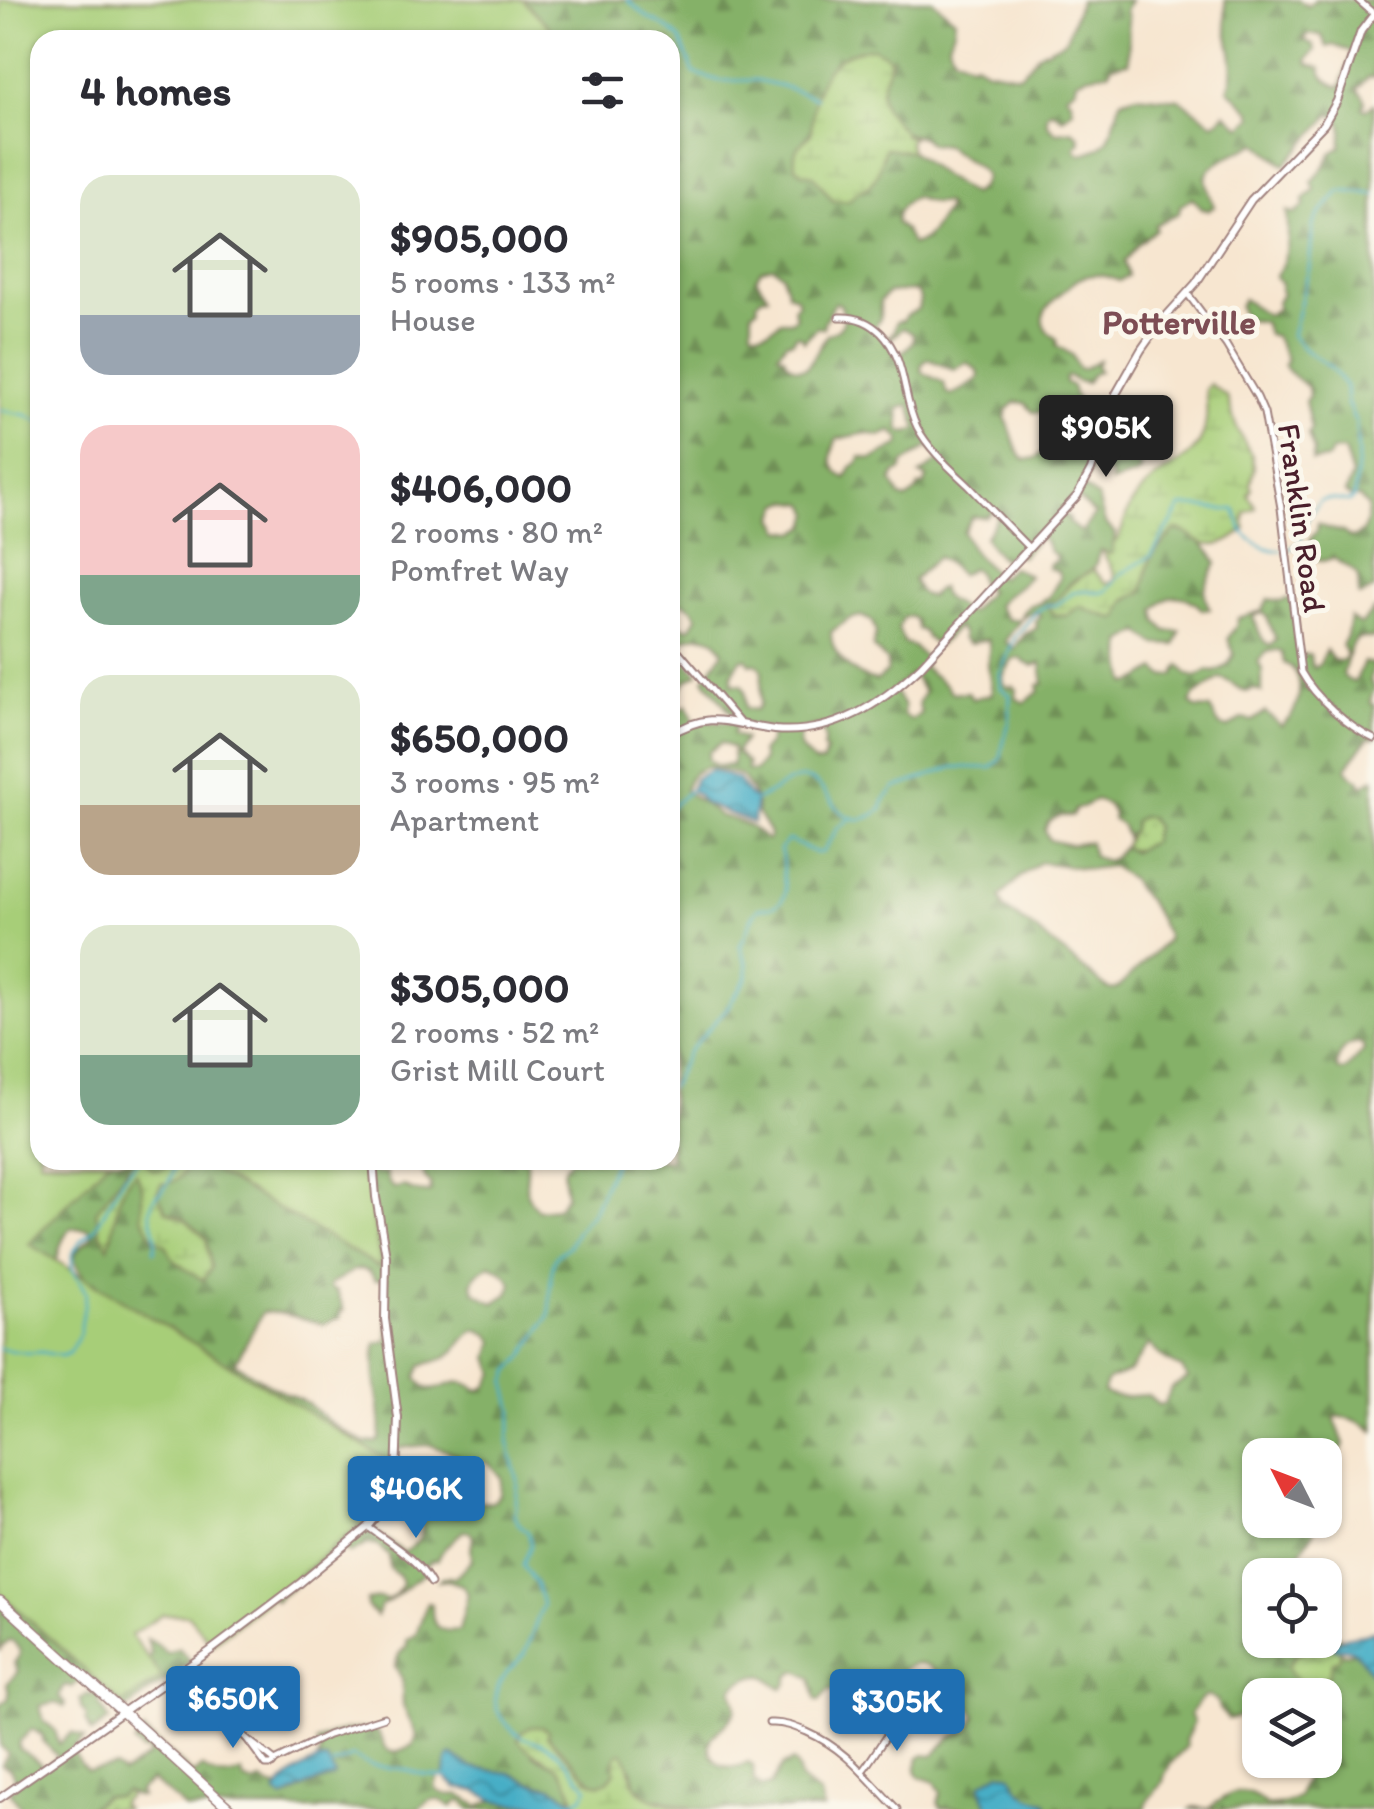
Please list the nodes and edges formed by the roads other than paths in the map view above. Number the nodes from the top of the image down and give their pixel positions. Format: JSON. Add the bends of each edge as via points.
{"nodes":[{"id":1,"x":1358,"y":0,"type":"edge"},
{"id":2,"x":1374,"y":14,"type":"edge"},
{"id":3,"x":1187,"y":294,"type":"junction"},
{"id":4,"x":839,"y":317,"type":"dead end"},
{"id":5,"x":1029,"y":548,"type":"junction"},
{"id":6,"x":680,"y":654,"type":"edge"},
{"id":7,"x":740,"y":723,"type":"junction"},
{"id":8,"x":680,"y":730,"type":"edge"},
{"id":9,"x":1374,"y":738,"type":"edge"},
{"id":10,"x":374,"y":1170,"type":"edge"},
{"id":11,"x":368,"y":1526,"type":"junction"},
{"id":12,"x":431,"y":1583,"type":"dead end"},
{"id":13,"x":0,"y":1601,"type":"edge"},
{"id":14,"x":186,"y":1666,"type":"junction"},
{"id":15,"x":171,"y":1677,"type":"junction"},
{"id":16,"x":188,"y":1682,"type":"junction"},
{"id":17,"x":914,"y":1710,"type":"dead end"},
{"id":18,"x":122,"y":1712,"type":"junction"},
{"id":19,"x":384,"y":1717,"type":"dead end"},
{"id":20,"x":769,"y":1723,"type":"dead end"},
{"id":21,"x":862,"y":1770,"type":"junction"},
{"id":22,"x":0,"y":1798,"type":"edge"},
{"id":23,"x":230,"y":1809,"type":"edge"},
{"id":24,"x":897,"y":1809,"type":"edge"}],
"edges":[{"from":1,"to":2,"type":"street"},
{"from":2,"to":3,"type":"street","via":[[1324,124],[1251,200]]},
{"from":3,"to":5,"type":"street","via":[[1150,336],[1119,388],[1078,496]]},
{"from":3,"to":9,"type":"street","name":"Franklin Road","via":[[1226,345],[1264,413],[1301,672],[1342,718]]},
{"from":4,"to":5,"type":"street","via":[[864,320],[884,335],[922,434]]},
{"from":5,"to":7,"type":"street","via":[[914,674],[868,709],[810,728]]},
{"from":6,"to":7,"type":"street"},
{"from":7,"to":8,"type":"street","via":[[696,721]]},
{"from":10,"to":11,"type":"street","via":[[398,1452],[389,1499]]},
{"from":11,"to":12,"type":"street"},
{"from":11,"to":14,"type":"street"},
{"from":13,"to":18,"type":"main road"},
{"from":14,"to":15,"type":"street"},
{"from":14,"to":16,"type":"street"},
{"from":15,"to":16,"type":"street"},
{"from":15,"to":18,"type":"street"},
{"from":16,"to":19,"type":"street","via":[[266,1766]]},
{"from":17,"to":21,"type":"street"},
{"from":18,"to":22,"type":"street"},
{"from":18,"to":23,"type":"main road"},
{"from":20,"to":21,"type":"street","via":[[817,1736]]},
{"from":21,"to":24,"type":"street"}]}
